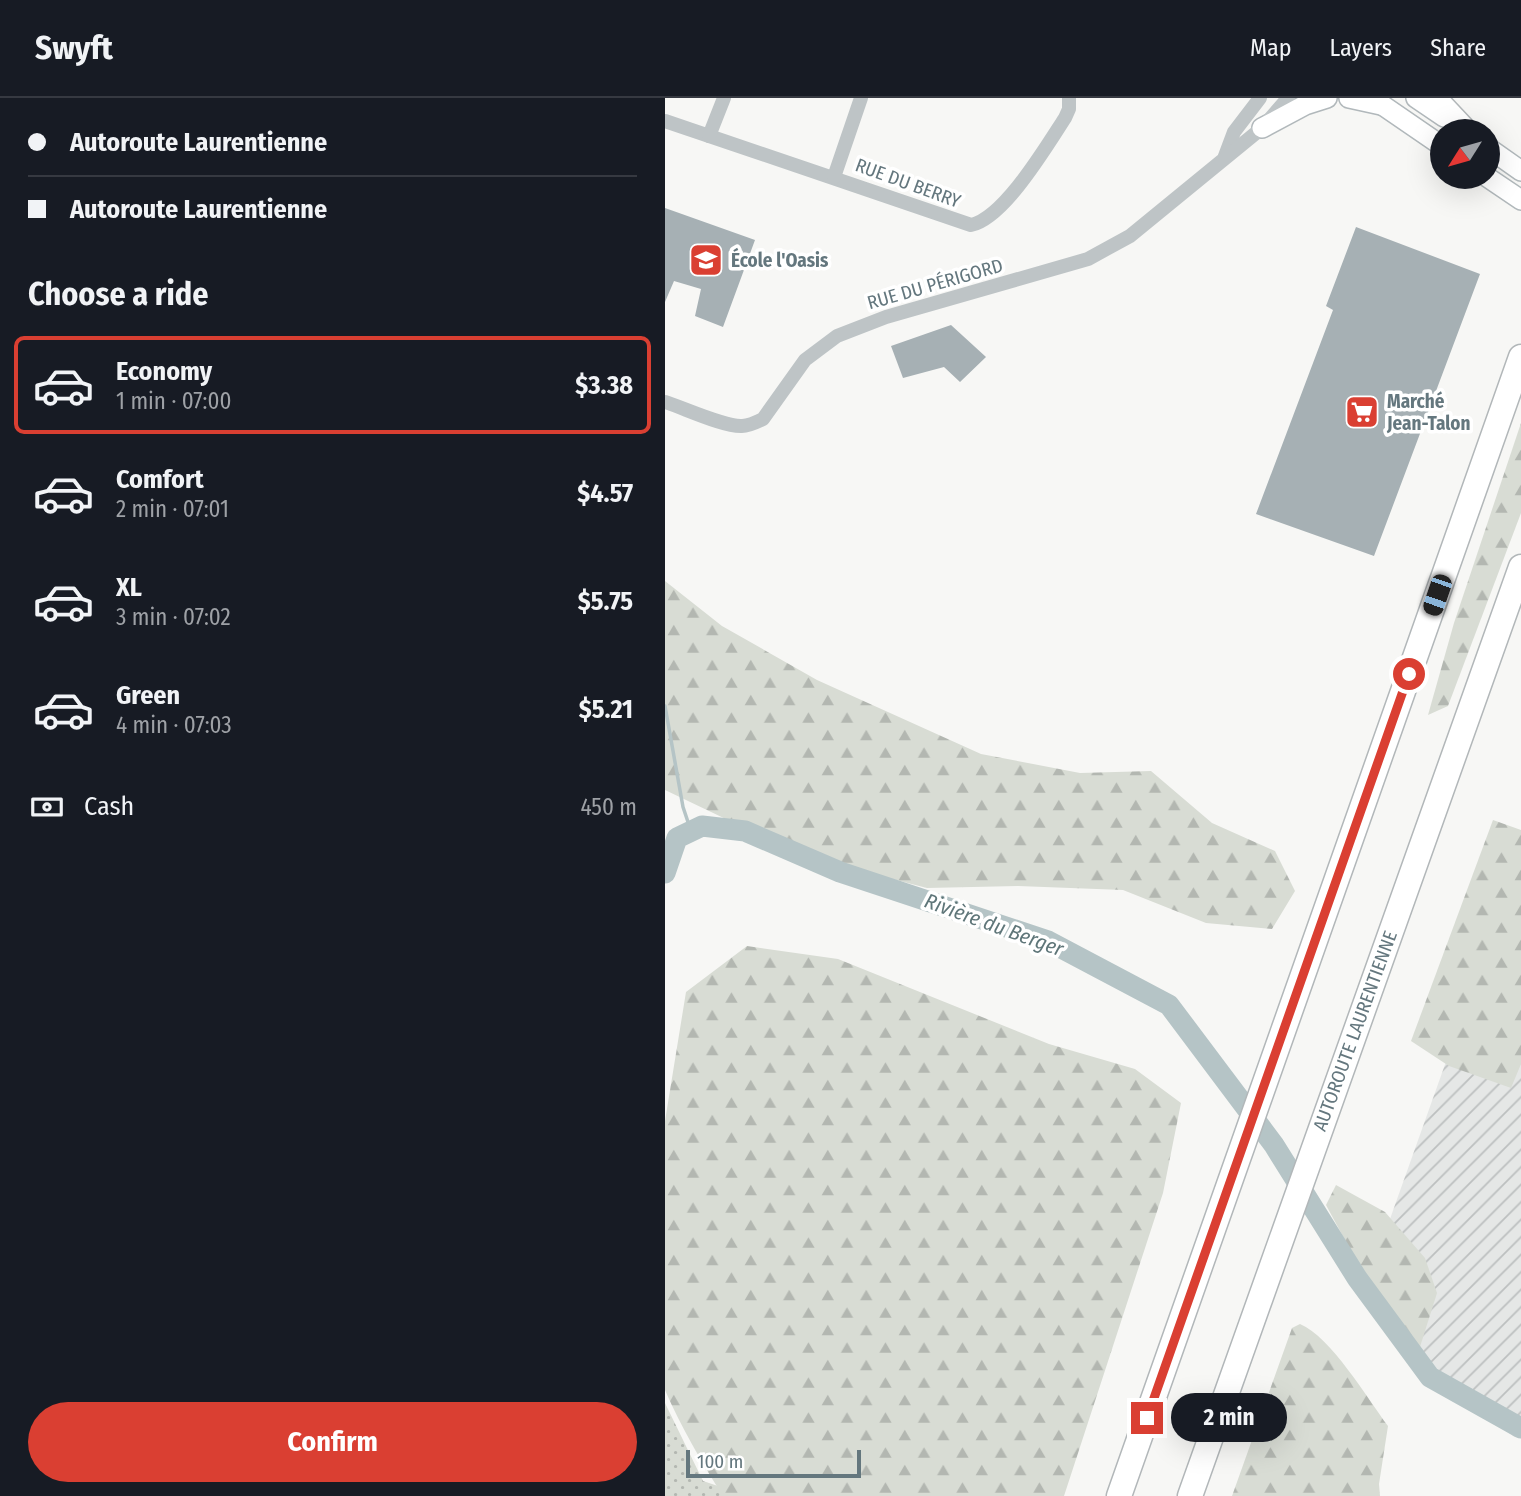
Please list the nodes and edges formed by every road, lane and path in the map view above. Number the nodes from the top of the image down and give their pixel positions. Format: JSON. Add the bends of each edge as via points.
{"nodes":[{"id":1,"x":724,"y":98,"type":"edge"},
{"id":2,"x":861,"y":98,"type":"edge"},
{"id":3,"x":1069,"y":98,"type":"edge"},
{"id":4,"x":1260,"y":98,"type":"edge"},
{"id":5,"x":1288,"y":98,"type":"edge"},
{"id":6,"x":1327,"y":98,"type":"edge"},
{"id":7,"x":1349,"y":98,"type":"edge"},
{"id":8,"x":1416,"y":98,"type":"edge"},
{"id":9,"x":1434,"y":98,"type":"edge"},
{"id":10,"x":1376,"y":101,"type":"edge"},
{"id":11,"x":1447,"y":119,"type":"edge"},
{"id":12,"x":1454,"y":119,"type":"edge"},
{"id":13,"x":665,"y":121,"type":"edge"},
{"id":14,"x":1262,"y":128,"type":"junction"},
{"id":15,"x":709,"y":136,"type":"junction"},
{"id":16,"x":1430,"y":138,"type":"edge"},
{"id":17,"x":1500,"y":156,"type":"edge"},
{"id":18,"x":1224,"y":158,"type":"junction"},
{"id":19,"x":1521,"y":171,"type":"edge"},
{"id":20,"x":834,"y":177,"type":"junction"},
{"id":21,"x":1500,"y":186,"type":"edge"},
{"id":22,"x":1521,"y":200,"type":"edge"},
{"id":23,"x":1521,"y":357,"type":"edge"},
{"id":24,"x":665,"y":402,"type":"edge"},
{"id":25,"x":1521,"y":567,"type":"edge"},
{"id":26,"x":1119,"y":1496,"type":"edge"},
{"id":27,"x":1190,"y":1496,"type":"edge"}],
"edges":[{"from":1,"to":15,"type":"street"},
{"from":2,"to":20,"type":"street","name":"RUE DU BERRY"},
{"from":3,"to":20,"type":"street","name":"RUE DU BERRY","via":[[1065,118],[1021,182],[980,223],[960,223]]},
{"from":4,"to":18,"type":"street","name":"RUE DU PÉRIGORD","via":[[1234,132]]},
{"from":5,"to":14,"type":"street","name":"RUE DU PÉRIGORD"},
{"from":6,"to":14,"type":"street"},
{"from":7,"to":10,"type":"street"},
{"from":8,"to":11,"type":"street"},
{"from":9,"to":12,"type":"highway"},
{"from":10,"to":16,"type":"street"},
{"from":13,"to":15,"type":"street","name":"RUE DU BERRY"},
{"from":14,"to":18,"type":"street","name":"RUE DU PÉRIGORD"},
{"from":15,"to":20,"type":"street","name":"RUE DU BERRY"},
{"from":17,"to":19,"type":"street"},
{"from":18,"to":24,"type":"street","name":"RUE DU PÉRIGORD","via":[[1130,236],[1088,259],[886,317],[837,337],[805,360],[763,419],[754,424],[731,424]]},
{"from":21,"to":22,"type":"street"},
{"from":23,"to":26,"type":"highway"},
{"from":25,"to":27,"type":"highway","name":"AUTOROUTE LAURENTIENNE"}]}
